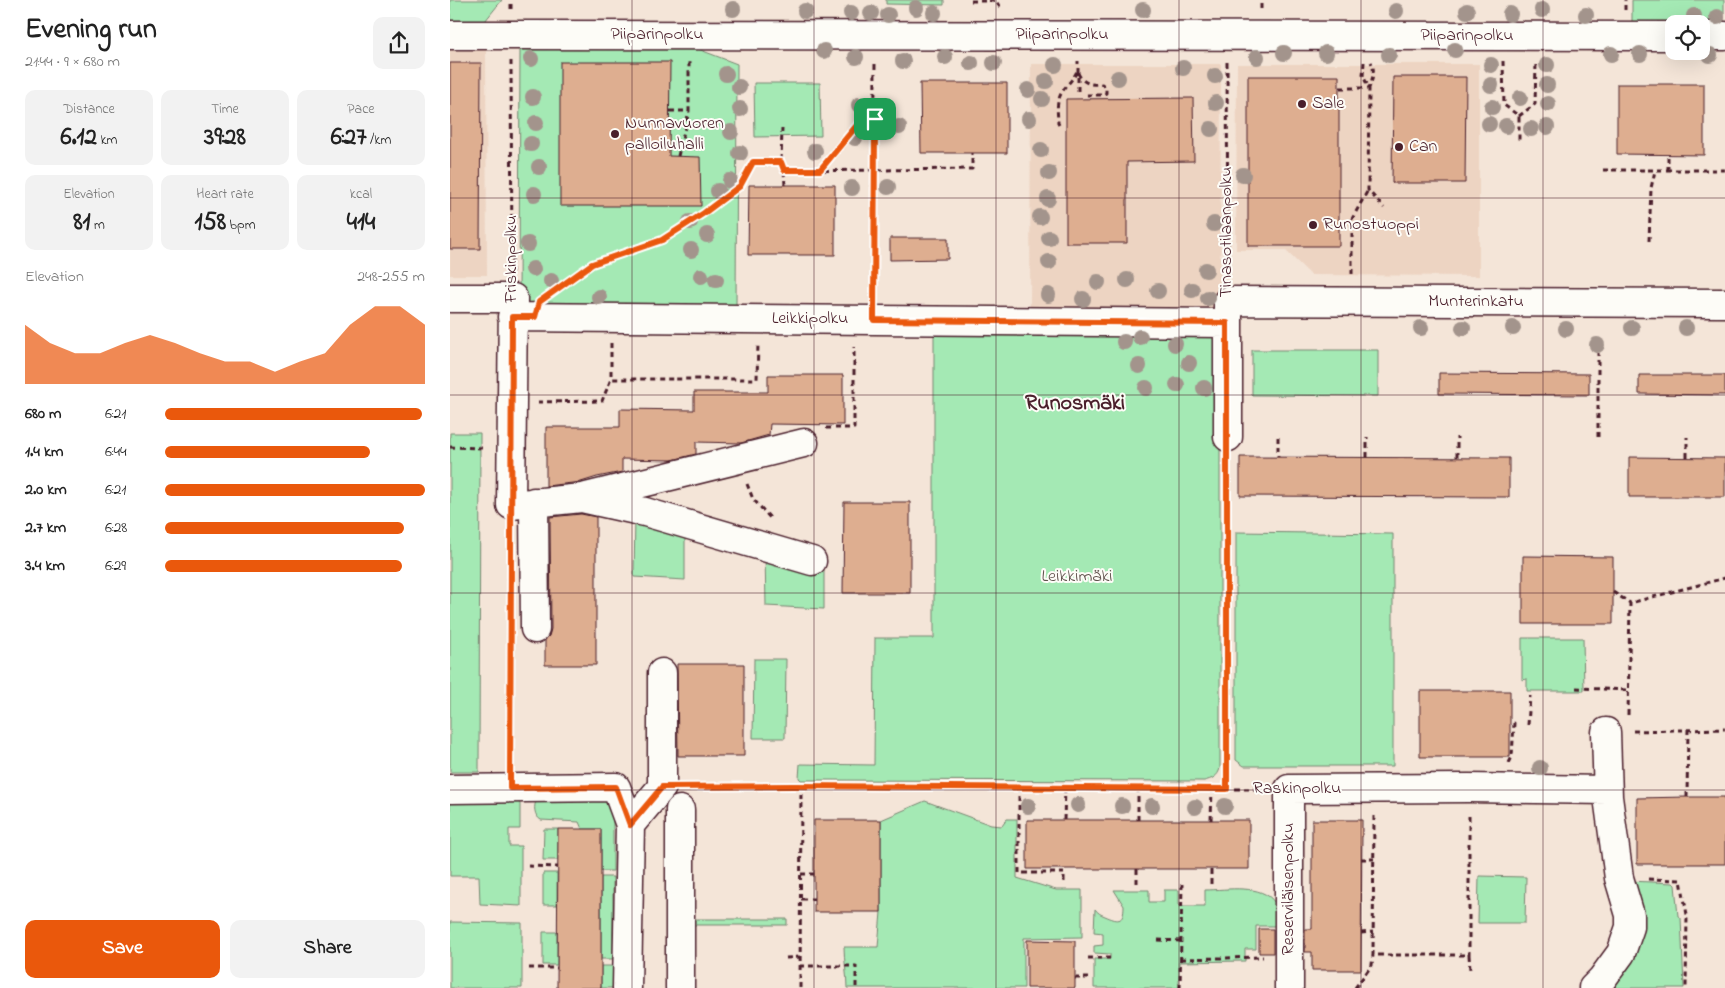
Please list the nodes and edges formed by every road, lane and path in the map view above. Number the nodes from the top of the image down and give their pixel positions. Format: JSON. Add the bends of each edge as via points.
{"nodes":[{"id":1,"x":511,"y":0,"type":"edge"},
{"id":2,"x":971,"y":1,"type":"edge"},
{"id":3,"x":1005,"y":15,"type":"dead end"},
{"id":4,"x":450,"y":35,"type":"edge"},
{"id":5,"x":511,"y":35,"type":"junction"},
{"id":6,"x":690,"y":35,"type":"junction"},
{"id":7,"x":876,"y":35,"type":"junction"},
{"id":8,"x":1227,"y":35,"type":"junction"},
{"id":9,"x":1502,"y":36,"type":"junction"},
{"id":10,"x":1536,"y":36,"type":"junction"},
{"id":11,"x":1665,"y":36,"type":"edge"},
{"id":12,"x":1710,"y":36,"type":"edge"},
{"id":13,"x":1725,"y":36,"type":"edge"},
{"id":14,"x":1363,"y":65,"type":"dead end"},
{"id":15,"x":1373,"y":65,"type":"dead end"},
{"id":16,"x":1078,"y":68,"type":"dead end"},
{"id":17,"x":1078,"y":73,"type":"dead end"},
{"id":18,"x":1340,"y":88,"type":"dead end"},
{"id":19,"x":1369,"y":88,"type":"junction"},
{"id":20,"x":1086,"y":95,"type":"dead end"},
{"id":21,"x":670,"y":111,"type":"dead end"},
{"id":22,"x":689,"y":111,"type":"junction"},
{"id":23,"x":1518,"y":116,"type":"junction"},
{"id":24,"x":875,"y":119,"type":"junction"},
{"id":25,"x":1059,"y":125,"type":"dead end"},
{"id":26,"x":782,"y":128,"type":"dead end"},
{"id":27,"x":1519,"y":142,"type":"dead end"},
{"id":28,"x":972,"y":153,"type":"dead end"},
{"id":29,"x":1668,"y":154,"type":"dead end"},
{"id":30,"x":678,"y":156,"type":"dead end"},
{"id":31,"x":781,"y":162,"type":"junction"},
{"id":32,"x":875,"y":169,"type":"junction"},
{"id":33,"x":784,"y":170,"type":"junction"},
{"id":34,"x":820,"y":170,"type":"junction"},
{"id":35,"x":1603,"y":170,"type":"dead end"},
{"id":36,"x":1725,"y":170,"type":"edge"},
{"id":37,"x":1655,"y":171,"type":"junction"},
{"id":38,"x":1668,"y":171,"type":"junction"},
{"id":39,"x":785,"y":185,"type":"dead end"},
{"id":40,"x":1368,"y":190,"type":"junction"},
{"id":41,"x":1384,"y":208,"type":"dead end"},
{"id":42,"x":1649,"y":241,"type":"dead end"},
{"id":43,"x":1352,"y":277,"type":"dead end"},
{"id":44,"x":450,"y":298,"type":"edge"},
{"id":45,"x":1725,"y":303,"type":"edge"},
{"id":46,"x":520,"y":311,"type":"junction"},
{"id":47,"x":1227,"y":312,"type":"junction"},
{"id":48,"x":611,"y":318,"type":"junction"},
{"id":49,"x":758,"y":319,"type":"junction"},
{"id":50,"x":874,"y":320,"type":"junction"},
{"id":51,"x":1598,"y":353,"type":"dead end"},
{"id":52,"x":854,"y":372,"type":"dead end"},
{"id":53,"x":611,"y":379,"type":"junction"},
{"id":54,"x":511,"y":403,"type":"junction"},
{"id":55,"x":1228,"y":437,"type":"joint"},
{"id":56,"x":1278,"y":437,"type":"dead end"},
{"id":57,"x":1367,"y":437,"type":"dead end"},
{"id":58,"x":1457,"y":437,"type":"dead end"},
{"id":59,"x":1598,"y":437,"type":"dead end"},
{"id":60,"x":1687,"y":437,"type":"dead end"},
{"id":61,"x":804,"y":443,"type":"joint"},
{"id":62,"x":450,"y":447,"type":"edge"},
{"id":63,"x":511,"y":448,"type":"junction"},
{"id":64,"x":1278,"y":457,"type":"dead end"},
{"id":65,"x":1366,"y":457,"type":"dead end"},
{"id":66,"x":1456,"y":457,"type":"dead end"},
{"id":67,"x":1687,"y":458,"type":"dead end"},
{"id":68,"x":738,"y":459,"type":"junction"},
{"id":69,"x":582,"y":498,"type":"junction"},
{"id":70,"x":522,"y":504,"type":"junction"},
{"id":71,"x":767,"y":547,"type":"junction"},
{"id":72,"x":812,"y":561,"type":"dead end"},
{"id":73,"x":1725,"y":578,"type":"edge"},
{"id":74,"x":1613,"y":592,"type":"dead end"},
{"id":75,"x":1630,"y":603,"type":"junction"},
{"id":76,"x":523,"y":634,"type":"joint"},
{"id":77,"x":662,"y":673,"type":"dead end"},
{"id":78,"x":1576,"y":688,"type":"dead end"},
{"id":79,"x":1629,"y":690,"type":"junction"},
{"id":80,"x":1530,"y":696,"type":"dead end"},
{"id":81,"x":1510,"y":723,"type":"dead end"},
{"id":82,"x":1528,"y":725,"type":"dead end"},
{"id":83,"x":1725,"y":729,"type":"edge"},
{"id":84,"x":1688,"y":730,"type":"junction"},
{"id":85,"x":1617,"y":731,"type":"junction"},
{"id":86,"x":801,"y":786,"type":"junction"},
{"id":87,"x":662,"y":787,"type":"junction"},
{"id":88,"x":1019,"y":787,"type":"junction"},
{"id":89,"x":510,"y":788,"type":"junction"},
{"id":90,"x":1065,"y":788,"type":"junction"},
{"id":91,"x":1138,"y":788,"type":"junction"},
{"id":92,"x":1375,"y":788,"type":"junction"},
{"id":93,"x":1469,"y":788,"type":"junction"},
{"id":94,"x":450,"y":789,"type":"edge"},
{"id":95,"x":1212,"y":789,"type":"junction"},
{"id":96,"x":1227,"y":789,"type":"junction"},
{"id":97,"x":1498,"y":789,"type":"junction"},
{"id":98,"x":1290,"y":790,"type":"junction"},
{"id":99,"x":1607,"y":790,"type":"junction"},
{"id":100,"x":1687,"y":797,"type":"dead end"},
{"id":101,"x":680,"y":810,"type":"dead end"},
{"id":102,"x":1064,"y":820,"type":"dead end"},
{"id":103,"x":1138,"y":820,"type":"dead end"},
{"id":104,"x":1211,"y":820,"type":"dead end"},
{"id":105,"x":630,"y":825,"type":"junction"},
{"id":106,"x":1361,"y":859,"type":"dead end"},
{"id":107,"x":1374,"y":859,"type":"junction"},
{"id":108,"x":528,"y":866,"type":"dead end"},
{"id":109,"x":558,"y":867,"type":"dead end"},
{"id":110,"x":1137,"y":869,"type":"dead end"},
{"id":111,"x":1211,"y":869,"type":"dead end"},
{"id":112,"x":801,"y":874,"type":"junction"},
{"id":113,"x":814,"y":874,"type":"dead end"},
{"id":114,"x":1620,"y":878,"type":"junction"},
{"id":115,"x":1064,"y":883,"type":"dead end"},
{"id":116,"x":1137,"y":883,"type":"dead end"},
{"id":117,"x":1182,"y":883,"type":"dead end"},
{"id":118,"x":1211,"y":884,"type":"dead end"},
{"id":119,"x":801,"y":899,"type":"junction"},
{"id":120,"x":814,"y":899,"type":"dead end"},
{"id":121,"x":1373,"y":932,"type":"junction"},
{"id":122,"x":1361,"y":933,"type":"dead end"},
{"id":123,"x":1158,"y":940,"type":"dead end"},
{"id":124,"x":1181,"y":940,"type":"junction"},
{"id":125,"x":1373,"y":955,"type":"junction"},
{"id":126,"x":1468,"y":955,"type":"junction"},
{"id":127,"x":1289,"y":956,"type":"junction"},
{"id":128,"x":800,"y":957,"type":"junction"},
{"id":129,"x":786,"y":958,"type":"dead end"},
{"id":130,"x":1088,"y":958,"type":"dead end"},
{"id":131,"x":1110,"y":958,"type":"dead end"},
{"id":132,"x":1181,"y":958,"type":"junction"},
{"id":133,"x":800,"y":966,"type":"junction"},
{"id":134,"x":529,"y":968,"type":"dead end"},
{"id":135,"x":557,"y":968,"type":"dead end"},
{"id":136,"x":1470,"y":970,"type":"dead end"},
{"id":137,"x":1075,"y":978,"type":"dead end"},
{"id":138,"x":1088,"y":978,"type":"dead end"},
{"id":139,"x":627,"y":988,"type":"edge"},
{"id":140,"x":680,"y":988,"type":"edge"},
{"id":141,"x":800,"y":988,"type":"edge"},
{"id":142,"x":856,"y":988,"type":"edge"},
{"id":143,"x":1180,"y":988,"type":"edge"},
{"id":144,"x":1289,"y":988,"type":"edge"},
{"id":145,"x":1355,"y":988,"type":"edge"},
{"id":146,"x":1593,"y":988,"type":"edge"},
{"id":147,"x":1686,"y":988,"type":"edge"}],
"edges":[{"from":1,"to":5,"type":"path","name":"Friskinpolku"},
{"from":2,"to":3,"type":"path","via":[[996,1]]},
{"from":4,"to":5,"type":"street","name":"Piiparinpolku"},
{"from":5,"to":6,"type":"street","name":"Piiparinpolku"},
{"from":5,"to":46,"type":"path","name":"Friskinpolku"},
{"from":6,"to":7,"type":"street","name":"Piiparinpolku"},
{"from":6,"to":22,"type":"path"},
{"from":7,"to":8,"type":"street","name":"Piiparinpolku"},
{"from":7,"to":24,"type":"path"},
{"from":8,"to":9,"type":"street","name":"Piiparinpolku"},
{"from":8,"to":47,"type":"path","name":"Tinasotilaanpolku"},
{"from":9,"to":10,"type":"street","name":"Piiparinpolku"},
{"from":9,"to":23,"type":"path","via":[[1504,105]]},
{"from":10,"to":11,"type":"street","name":"Piiparinpolku"},
{"from":10,"to":23,"type":"path","via":[[1535,104]]},
{"from":12,"to":13,"type":"street"},
{"from":14,"to":19,"type":"path","via":[[1363,76]]},
{"from":15,"to":19,"type":"path","via":[[1374,76]]},
{"from":16,"to":25,"type":"path","via":[[1059,97]]},
{"from":17,"to":20,"type":"path","via":[[1088,84],[1102,84],[1106,88],[1104,96]]},
{"from":18,"to":19,"type":"path"},
{"from":19,"to":40,"type":"path"},
{"from":21,"to":22,"type":"path"},
{"from":22,"to":30,"type":"path"},
{"from":23,"to":27,"type":"path"},
{"from":24,"to":32,"type":"path"},
{"from":24,"to":34,"type":"path","via":[[863,118]]},
{"from":26,"to":31,"type":"path"},
{"from":28,"to":32,"type":"path","via":[[972,169]]},
{"from":29,"to":38,"type":"path"},
{"from":31,"to":33,"type":"path"},
{"from":31,"to":46,"type":"path","via":[[753,162],[740,186],[662,240],[592,264],[539,302]]},
{"from":32,"to":34,"type":"path"},
{"from":32,"to":50,"type":"path"},
{"from":33,"to":34,"type":"path"},
{"from":33,"to":39,"type":"path"},
{"from":35,"to":37,"type":"path"},
{"from":36,"to":38,"type":"path"},
{"from":37,"to":38,"type":"path"},
{"from":37,"to":42,"type":"path","via":[[1651,188]]},
{"from":40,"to":41,"type":"path"},
{"from":40,"to":43,"type":"path","via":[[1352,219]]},
{"from":44,"to":46,"type":"street","name":"Leikkipolku"},
{"from":45,"to":47,"type":"street","name":"Munterinkatu"},
{"from":46,"to":48,"type":"street","name":"Leikkipolku"},
{"from":46,"to":54,"type":"street","name":"Friskinpolku"},
{"from":47,"to":50,"type":"street","name":"Leikkipolku"},
{"from":47,"to":55,"type":"street","name":"Tinasotilaanpolku"},
{"from":48,"to":49,"type":"street","name":"Leikkipolku"},
{"from":48,"to":53,"type":"path"},
{"from":49,"to":50,"type":"street","name":"Leikkipolku"},
{"from":49,"to":53,"type":"path","via":[[758,378]]},
{"from":51,"to":59,"type":"path"},
{"from":52,"to":61,"type":"path","via":[[854,428],[805,429]]},
{"from":53,"to":54,"type":"path","via":[[602,401]]},
{"from":54,"to":63,"type":"street","name":"Friskinpolku"},
{"from":55,"to":96,"type":"path"},
{"from":56,"to":64,"type":"path"},
{"from":57,"to":65,"type":"path"},
{"from":58,"to":66,"type":"path"},
{"from":60,"to":67,"type":"path"},
{"from":61,"to":68,"type":"street"},
{"from":62,"to":63,"type":"path"},
{"from":63,"to":70,"type":"street","name":"Friskinpolku"},
{"from":68,"to":69,"type":"street"},
{"from":68,"to":71,"type":"path","via":[[753,498],[772,521]]},
{"from":69,"to":70,"type":"street"},
{"from":69,"to":71,"type":"street","via":[[645,512]]},
{"from":70,"to":76,"type":"street","name":"Friskinpolku"},
{"from":71,"to":72,"type":"street"},
{"from":73,"to":75,"type":"path"},
{"from":74,"to":75,"type":"path"},
{"from":75,"to":79,"type":"path"},
{"from":76,"to":89,"type":"path"},
{"from":77,"to":87,"type":"street"},
{"from":78,"to":79,"type":"path"},
{"from":79,"to":85,"type":"path"},
{"from":80,"to":82,"type":"path"},
{"from":81,"to":97,"type":"path","via":[[1514,723],[1512,756]]},
{"from":83,"to":84,"type":"path"},
{"from":84,"to":85,"type":"path"},
{"from":84,"to":100,"type":"path"},
{"from":85,"to":99,"type":"street"},
{"from":86,"to":87,"type":"path","name":"Raskinpolku"},
{"from":86,"to":88,"type":"path","name":"Raskinpolku"},
{"from":86,"to":112,"type":"path"},
{"from":87,"to":105,"type":"street"},
{"from":88,"to":90,"type":"path","name":"Raskinpolku"},
{"from":88,"to":115,"type":"path","via":[[1019,874],[1064,871]]},
{"from":89,"to":94,"type":"street"},
{"from":89,"to":105,"type":"street","via":[[616,787]]},
{"from":90,"to":91,"type":"path","name":"Raskinpolku"},
{"from":90,"to":102,"type":"path"},
{"from":91,"to":95,"type":"path","name":"Raskinpolku"},
{"from":91,"to":103,"type":"path"},
{"from":92,"to":93,"type":"street","name":"Raskinpolku"},
{"from":92,"to":98,"type":"street","name":"Raskinpolku"},
{"from":92,"to":107,"type":"path"},
{"from":93,"to":97,"type":"street","name":"Raskinpolku"},
{"from":93,"to":126,"type":"path"},
{"from":95,"to":96,"type":"path","name":"Raskinpolku"},
{"from":95,"to":104,"type":"path"},
{"from":96,"to":98,"type":"path","name":"Raskinpolku"},
{"from":97,"to":99,"type":"street","name":"Raskinpolku"},
{"from":98,"to":127,"type":"street","name":"Reserviläisenpolku"},
{"from":99,"to":114,"type":"street"},
{"from":101,"to":140,"type":"street"},
{"from":105,"to":139,"type":"street"},
{"from":106,"to":107,"type":"path"},
{"from":107,"to":121,"type":"path"},
{"from":108,"to":109,"type":"path"},
{"from":110,"to":116,"type":"path"},
{"from":111,"to":118,"type":"path"},
{"from":112,"to":113,"type":"path"},
{"from":112,"to":119,"type":"path"},
{"from":114,"to":146,"type":"street","via":[[1630,914],[1630,927],[1621,953]]},
{"from":114,"to":147,"type":"path","via":[[1681,880],[1686,915]]},
{"from":117,"to":124,"type":"path"},
{"from":119,"to":120,"type":"path"},
{"from":119,"to":128,"type":"path"},
{"from":121,"to":122,"type":"path"},
{"from":121,"to":125,"type":"path"},
{"from":123,"to":124,"type":"path"},
{"from":124,"to":132,"type":"path"},
{"from":125,"to":126,"type":"path"},
{"from":125,"to":145,"type":"path","via":[[1372,965]]},
{"from":126,"to":136,"type":"path"},
{"from":127,"to":132,"type":"path"},
{"from":127,"to":144,"type":"street","name":"Reserviläisenpolku"},
{"from":128,"to":129,"type":"path"},
{"from":128,"to":133,"type":"path"},
{"from":130,"to":131,"type":"path"},
{"from":132,"to":143,"type":"path"},
{"from":133,"to":141,"type":"path"},
{"from":133,"to":142,"type":"path","via":[[856,966]]},
{"from":134,"to":135,"type":"path"},
{"from":137,"to":138,"type":"path"}]}
